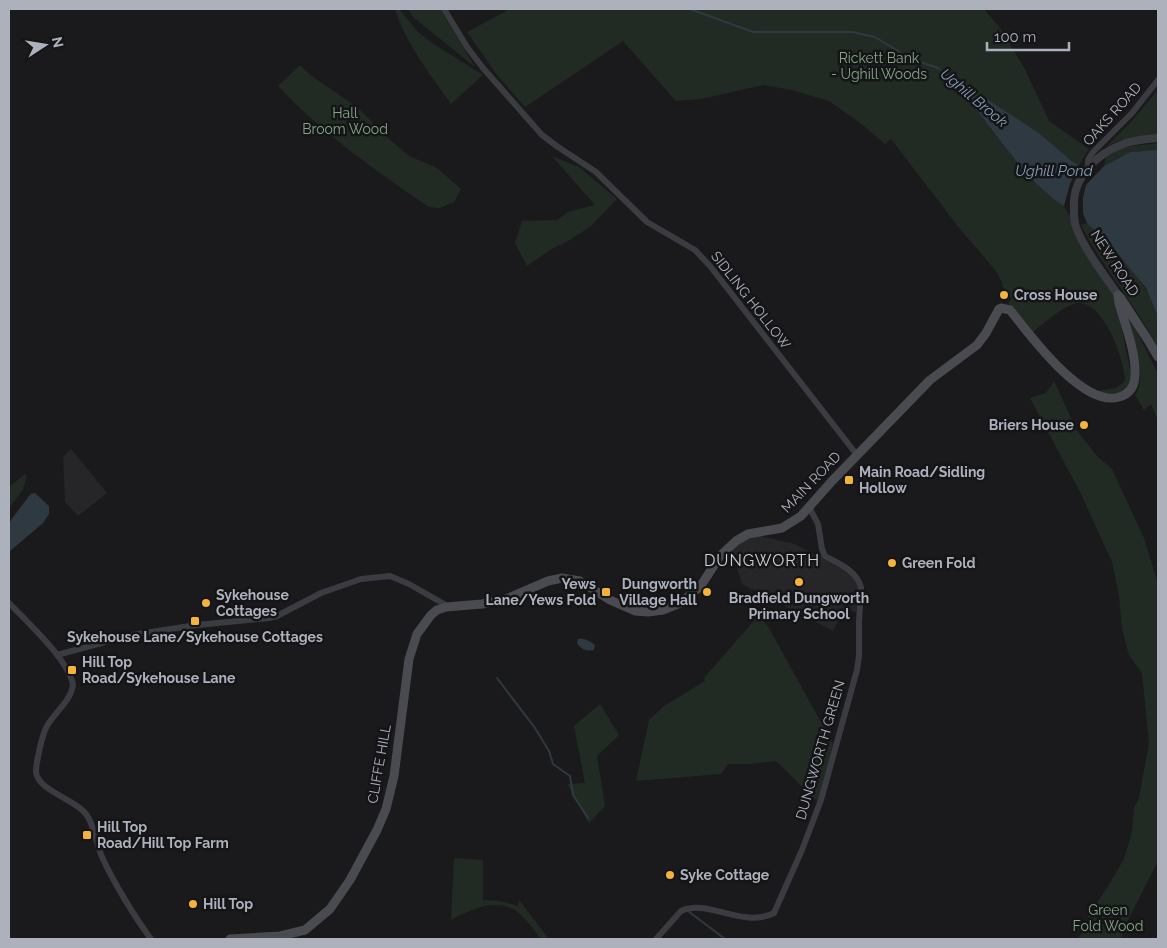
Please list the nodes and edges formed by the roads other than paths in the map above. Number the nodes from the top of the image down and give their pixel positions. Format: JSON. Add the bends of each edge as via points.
{"nodes":[{"id":1,"x":444,"y":9,"type":"edge"},
{"id":2,"x":1158,"y":80,"type":"edge"},
{"id":3,"x":1158,"y":138,"type":"edge"},
{"id":4,"x":1089,"y":166,"type":"junction"},
{"id":5,"x":1118,"y":295,"type":"junction"},
{"id":6,"x":1158,"y":357,"type":"edge"},
{"id":7,"x":857,"y":455,"type":"junction"},
{"id":8,"x":809,"y":507,"type":"junction"},
{"id":9,"x":9,"y":604,"type":"edge"},
{"id":10,"x":446,"y":607,"type":"junction"},
{"id":11,"x":57,"y":655,"type":"junction"},
{"id":12,"x":151,"y":939,"type":"edge"},
{"id":13,"x":230,"y":939,"type":"edge"},
{"id":14,"x":656,"y":939,"type":"edge"}],
"edges":[{"from":1,"to":7,"type":"street","name":"SIDLING HOLLOW","via":[[483,68],[542,135],[596,172],[647,222],[694,250],[710,266]]},
{"from":2,"to":4,"type":"street","name":"OAKS ROAD","via":[[1132,113],[1089,157]]},
{"from":3,"to":4,"type":"street","name":"NEW ROAD","via":[[1122,144]]},
{"from":4,"to":5,"type":"street","name":"NEW ROAD","via":[[1074,194],[1075,223]]},
{"from":5,"to":6,"type":"main road","name":"NEW ROAD"},
{"from":5,"to":7,"type":"main road","name":"MAIN ROAD","via":[[1135,367],[1133,387],[1126,396],[1107,399],[1080,385],[1053,362],[1004,307],[999,309],[977,345],[930,380]]},
{"from":7,"to":8,"type":"main road","name":"MAIN ROAD"},
{"from":8,"to":10,"type":"main road","name":"MAIN ROAD","via":[[786,527],[748,534],[736,541],[724,550],[705,581],[672,607],[642,612],[623,607],[576,580],[562,578],[548,580],[499,601]]},
{"from":8,"to":14,"type":"street","name":"DUNGWORTH GREEN","via":[[820,531],[823,553],[857,576],[861,587],[859,662],[821,800],[774,913],[751,918],[686,908]]},
{"from":9,"to":11,"type":"street"},
{"from":10,"to":11,"type":"street","via":[[400,580],[390,576],[376,577],[346,583],[269,618],[143,633]]},
{"from":10,"to":13,"type":"main road","name":"CLIFFE HILL","via":[[426,620],[412,647],[394,776],[386,809],[366,853],[340,896],[310,927],[299,932]]},
{"from":11,"to":12,"type":"street","via":[[72,680],[73,690],[46,728],[37,775],[43,785],[86,814],[106,865]]}]}
